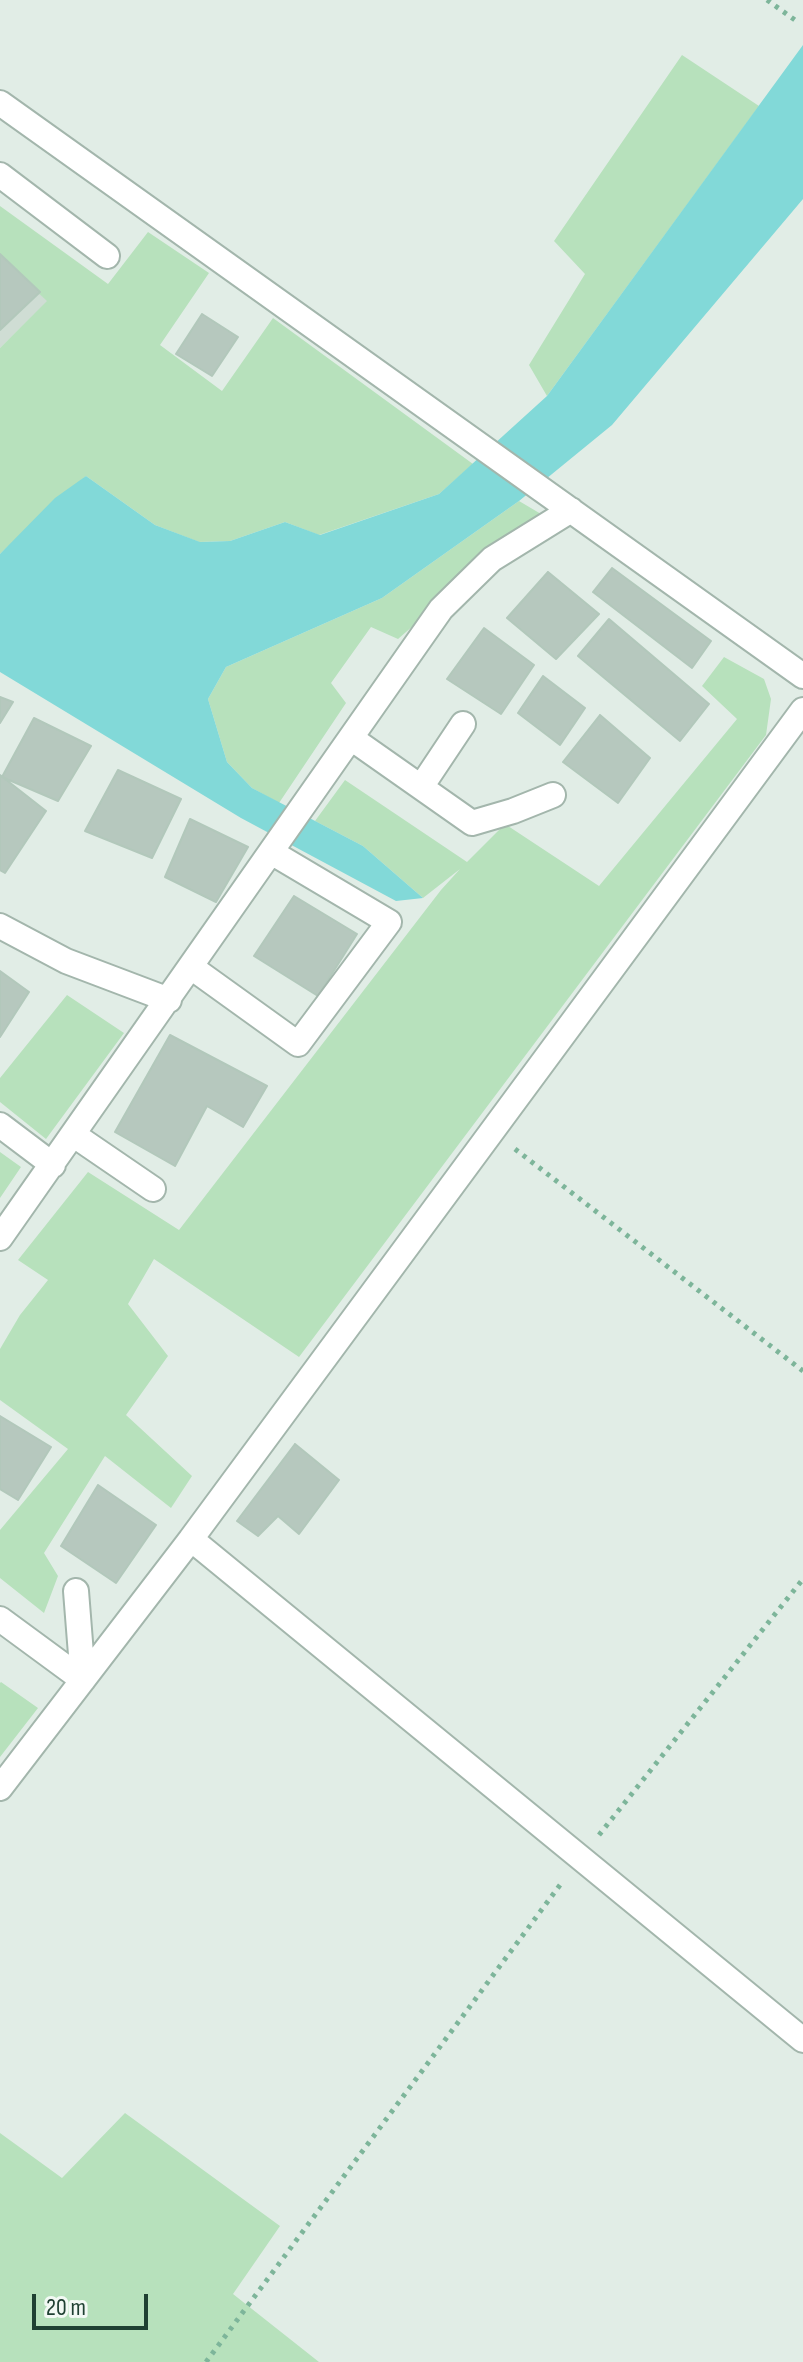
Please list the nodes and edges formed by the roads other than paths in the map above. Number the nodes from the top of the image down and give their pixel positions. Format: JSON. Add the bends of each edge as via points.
{"nodes":[{"id":1,"x":0,"y":103,"type":"edge"},
{"id":2,"x":0,"y":175,"type":"edge"},
{"id":3,"x":107,"y":256,"type":"dead end"},
{"id":4,"x":571,"y":510,"type":"junction"},
{"id":5,"x":803,"y":676,"type":"edge"},
{"id":6,"x":803,"y":710,"type":"edge"},
{"id":7,"x":463,"y":724,"type":"dead end"},
{"id":8,"x":351,"y":738,"type":"junction"},
{"id":9,"x":421,"y":787,"type":"junction"},
{"id":10,"x":553,"y":795,"type":"dead end"},
{"id":11,"x":271,"y":852,"type":"junction"},
{"id":12,"x":0,"y":926,"type":"edge"},
{"id":13,"x":191,"y":967,"type":"junction"},
{"id":14,"x":169,"y":1000,"type":"junction"},
{"id":15,"x":0,"y":1125,"type":"edge"},
{"id":16,"x":74,"y":1135,"type":"junction"},
{"id":17,"x":53,"y":1165,"type":"junction"},
{"id":18,"x":153,"y":1189,"type":"dead end"},
{"id":19,"x":0,"y":1238,"type":"edge"},
{"id":20,"x":191,"y":1539,"type":"junction"},
{"id":21,"x":76,"y":1591,"type":"dead end"},
{"id":22,"x":0,"y":1619,"type":"edge"},
{"id":23,"x":83,"y":1680,"type":"junction"},
{"id":24,"x":0,"y":1788,"type":"edge"},
{"id":25,"x":803,"y":2040,"type":"edge"}],
"edges":[{"from":1,"to":4,"type":"street"},
{"from":2,"to":3,"type":"street"},
{"from":4,"to":5,"type":"street"},
{"from":4,"to":8,"type":"street","via":[[492,559],[441,609]]},
{"from":6,"to":20,"type":"street"},
{"from":7,"to":9,"type":"street"},
{"from":8,"to":9,"type":"street"},
{"from":8,"to":11,"type":"street"},
{"from":9,"to":10,"type":"street","via":[[472,823]]},
{"from":11,"to":13,"type":"street"},
{"from":11,"to":13,"type":"street","via":[[389,922],[298,1044]]},
{"from":12,"to":14,"type":"street","via":[[66,961]]},
{"from":13,"to":14,"type":"street"},
{"from":14,"to":16,"type":"street"},
{"from":15,"to":17,"type":"street"},
{"from":16,"to":17,"type":"street"},
{"from":16,"to":18,"type":"street"},
{"from":17,"to":19,"type":"street"},
{"from":20,"to":23,"type":"street"},
{"from":20,"to":25,"type":"street"},
{"from":21,"to":23,"type":"street"},
{"from":22,"to":23,"type":"street"},
{"from":23,"to":24,"type":"street"}]}
